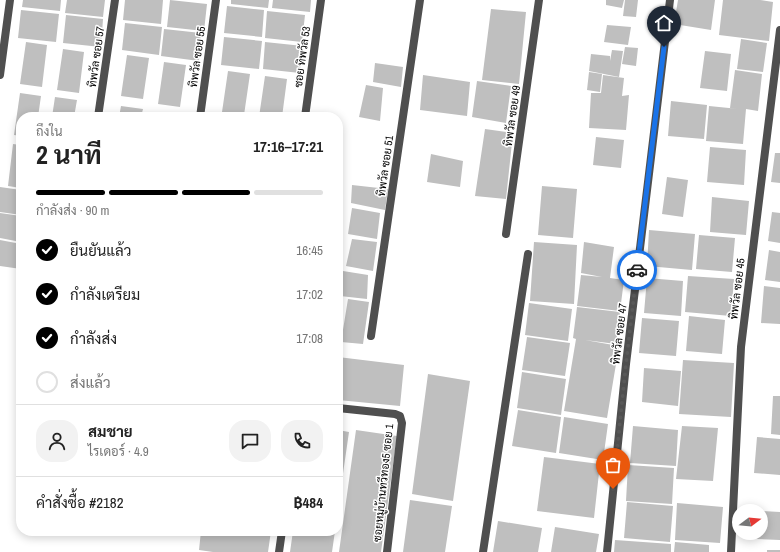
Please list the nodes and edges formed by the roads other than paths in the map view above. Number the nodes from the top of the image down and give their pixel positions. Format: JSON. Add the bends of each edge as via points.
{"nodes":[{"id":1,"x":10,"y":0,"type":"edge"},
{"id":2,"x":115,"y":0,"type":"edge"},
{"id":3,"x":216,"y":0,"type":"edge"},
{"id":4,"x":321,"y":0,"type":"edge"},
{"id":5,"x":420,"y":0,"type":"edge"},
{"id":6,"x":539,"y":0,"type":"edge"},
{"id":7,"x":670,"y":0,"type":"edge"},
{"id":8,"x":780,"y":30,"type":"edge"},
{"id":9,"x":0,"y":75,"type":"edge"},
{"id":10,"x":99,"y":112,"type":"edge"},
{"id":11,"x":201,"y":112,"type":"edge"},
{"id":12,"x":306,"y":112,"type":"edge"},
{"id":13,"x":506,"y":234,"type":"dead end"},
{"id":14,"x":528,"y":254,"type":"dead end"},
{"id":15,"x":371,"y":336,"type":"dead end"},
{"id":16,"x":343,"y":409,"type":"edge"},
{"id":17,"x":281,"y":536,"type":"edge"},
{"id":18,"x":279,"y":552,"type":"edge"},
{"id":19,"x":387,"y":552,"type":"edge"},
{"id":20,"x":484,"y":552,"type":"edge"},
{"id":21,"x":607,"y":552,"type":"edge"},
{"id":22,"x":731,"y":552,"type":"edge"}],
"edges":[{"from":1,"to":9,"type":"street"},
{"from":2,"to":10,"type":"street","name":"ทิพวัล ซอย 57"},
{"from":3,"to":11,"type":"street","name":"ทิพวัล ซอย 55"},
{"from":4,"to":12,"type":"street","name":"ซอย ทิพวัล 53"},
{"from":5,"to":15,"type":"street","name":"ทิพวัล ซอย 51"},
{"from":6,"to":13,"type":"street","name":"ทิพวัล ซอย 49"},
{"from":7,"to":21,"type":"street","name":"ทิพวัล ซอย 47","via":[[626,364]]},
{"from":8,"to":22,"type":"street","name":"ทิพวัล ซอย 45","via":[[741,347]]},
{"from":14,"to":20,"type":"street"},
{"from":16,"to":19,"type":"street","name":"ซอยหมู่บ้านทวีทอง5 ซอย 1","via":[[400,416],[402,423]]},
{"from":17,"to":18,"type":"street"}]}
